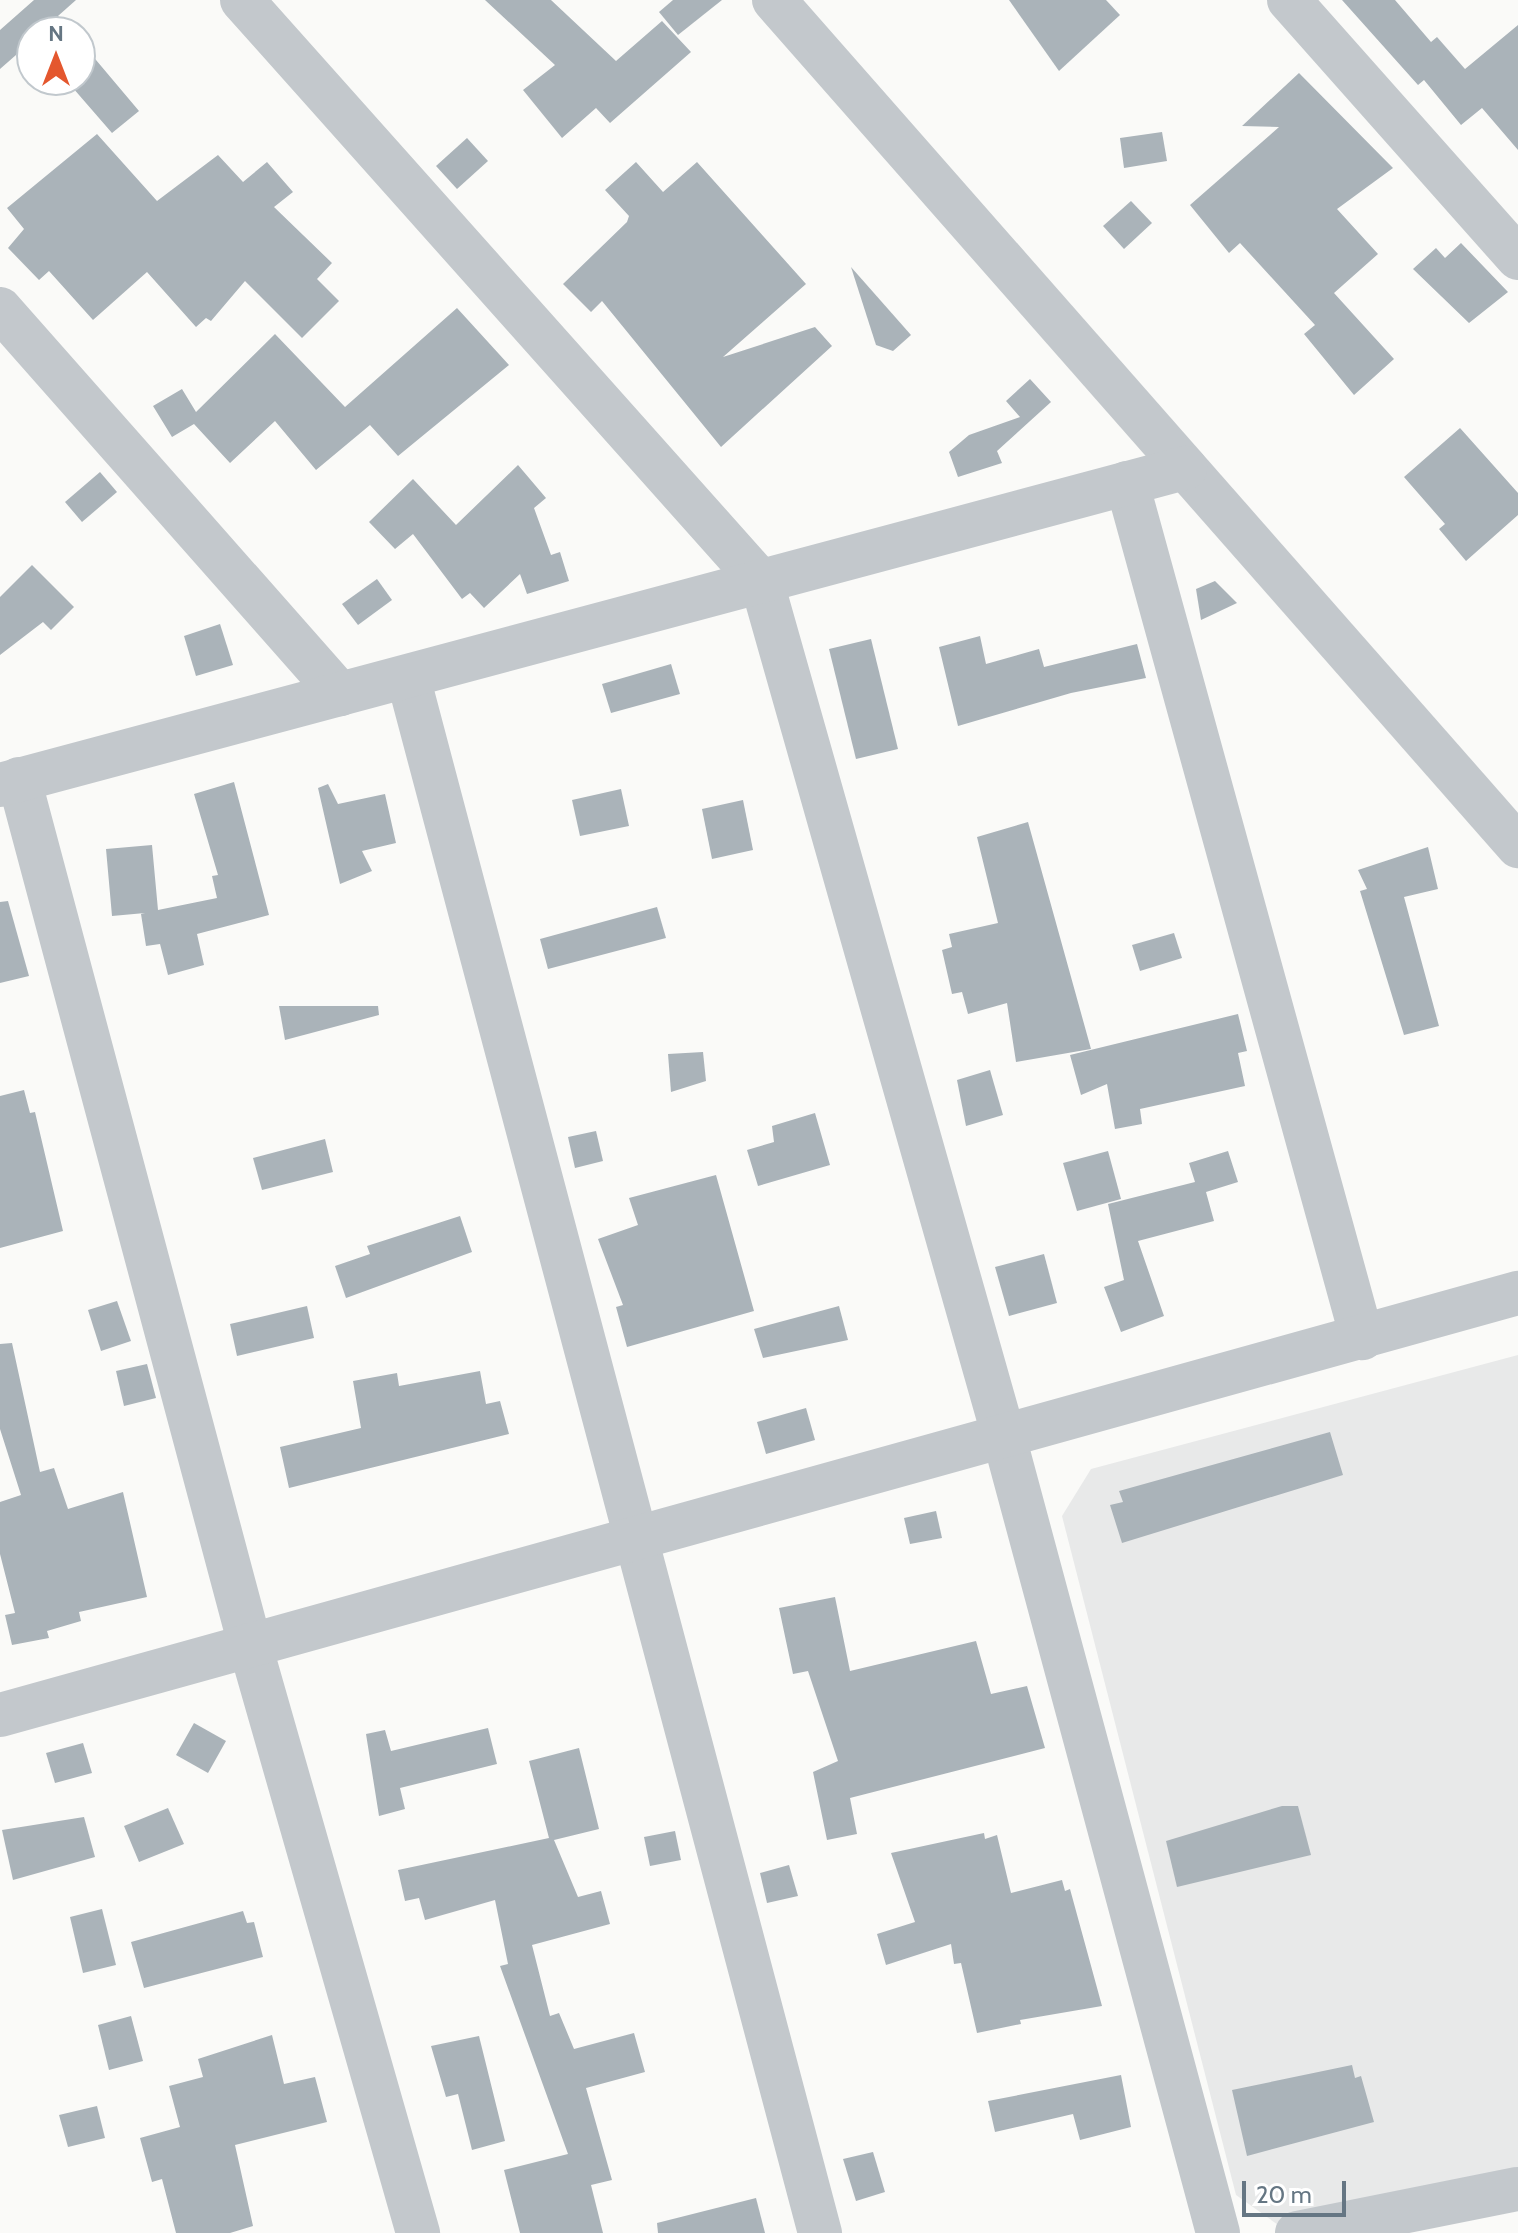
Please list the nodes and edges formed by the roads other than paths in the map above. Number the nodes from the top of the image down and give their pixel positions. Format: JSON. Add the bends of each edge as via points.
{"nodes":[{"id":1,"x":242,"y":0,"type":"edge"},
{"id":2,"x":774,"y":0,"type":"edge"},
{"id":3,"x":1289,"y":0,"type":"edge"},
{"id":4,"x":1518,"y":258,"type":"edge"},
{"id":5,"x":0,"y":309,"type":"edge"},
{"id":6,"x":1185,"y":468,"type":"junction"},
{"id":7,"x":1127,"y":483,"type":"junction"},
{"id":8,"x":762,"y":583,"type":"junction"},
{"id":9,"x":408,"y":677,"type":"junction"},
{"id":10,"x":340,"y":694,"type":"junction"},
{"id":11,"x":10,"y":782,"type":"edge"},
{"id":12,"x":1518,"y":846,"type":"edge"},
{"id":13,"x":1518,"y":1293,"type":"edge"},
{"id":14,"x":1362,"y":1338,"type":"junction"},
{"id":15,"x":1004,"y":1437,"type":"junction"},
{"id":16,"x":636,"y":1540,"type":"junction"},
{"id":17,"x":250,"y":1645,"type":"junction"},
{"id":18,"x":0,"y":1715,"type":"edge"},
{"id":19,"x":1518,"y":2189,"type":"edge"},
{"id":20,"x":418,"y":2233,"type":"edge"},
{"id":21,"x":820,"y":2233,"type":"edge"},
{"id":22,"x":1218,"y":2233,"type":"edge"},
{"id":23,"x":1297,"y":2233,"type":"edge"}],
"edges":[{"from":1,"to":8,"type":"street"},
{"from":2,"to":6,"type":"street"},
{"from":3,"to":4,"type":"street"},
{"from":5,"to":10,"type":"street"},
{"from":6,"to":7,"type":"street"},
{"from":6,"to":12,"type":"street"},
{"from":7,"to":8,"type":"street"},
{"from":7,"to":14,"type":"street"},
{"from":8,"to":9,"type":"street"},
{"from":8,"to":15,"type":"street"},
{"from":9,"to":10,"type":"street"},
{"from":9,"to":16,"type":"street"},
{"from":10,"to":11,"type":"street"},
{"from":11,"to":17,"type":"street"},
{"from":13,"to":14,"type":"street"},
{"from":14,"to":15,"type":"street"},
{"from":15,"to":16,"type":"street"},
{"from":15,"to":22,"type":"street"},
{"from":16,"to":17,"type":"street"},
{"from":16,"to":21,"type":"street"},
{"from":17,"to":18,"type":"street"},
{"from":17,"to":20,"type":"street"},
{"from":19,"to":23,"type":"street"}]}
